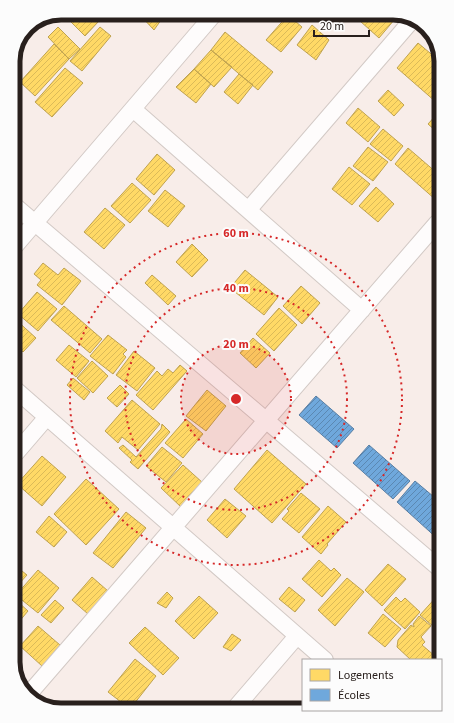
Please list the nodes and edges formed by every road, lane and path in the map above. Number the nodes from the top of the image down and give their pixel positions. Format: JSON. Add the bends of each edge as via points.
{"nodes":[{"id":1,"x":210,"y":20,"type":"edge"},
{"id":2,"x":409,"y":23,"type":"edge"},
{"id":3,"x":133,"y":108,"type":"junction"},
{"id":4,"x":20,"y":209,"type":"edge"},
{"id":5,"x":249,"y":209,"type":"junction"},
{"id":6,"x":35,"y":222,"type":"junction"},
{"id":7,"x":434,"y":227,"type":"edge"},
{"id":8,"x":20,"y":240,"type":"edge"},
{"id":9,"x":362,"y":310,"type":"junction"},
{"id":10,"x":20,"y":393,"type":"edge"},
{"id":11,"x":47,"y":417,"type":"junction"},
{"id":12,"x":267,"y":420,"type":"junction"},
{"id":13,"x":20,"y":448,"type":"edge"},
{"id":14,"x":173,"y":528,"type":"junction"},
{"id":15,"x":434,"y":564,"type":"edge"},
{"id":16,"x":297,"y":636,"type":"junction"},
{"id":17,"x":324,"y":659,"type":"edge"},
{"id":18,"x":31,"y":690,"type":"edge"},
{"id":19,"x":239,"y":703,"type":"edge"}],
"edges":[{"from":1,"to":3,"type":"street"},
{"from":2,"to":5,"type":"street"},
{"from":3,"to":5,"type":"street"},
{"from":3,"to":6,"type":"street"},
{"from":4,"to":6,"type":"street"},
{"from":5,"to":9,"type":"street"},
{"from":6,"to":8,"type":"street"},
{"from":6,"to":12,"type":"street"},
{"from":7,"to":9,"type":"street"},
{"from":9,"to":12,"type":"street"},
{"from":10,"to":11,"type":"street"},
{"from":11,"to":13,"type":"street"},
{"from":11,"to":14,"type":"street"},
{"from":12,"to":14,"type":"street"},
{"from":12,"to":15,"type":"street"},
{"from":14,"to":16,"type":"street"},
{"from":14,"to":18,"type":"street"},
{"from":16,"to":17,"type":"street"},
{"from":16,"to":19,"type":"street"}]}
